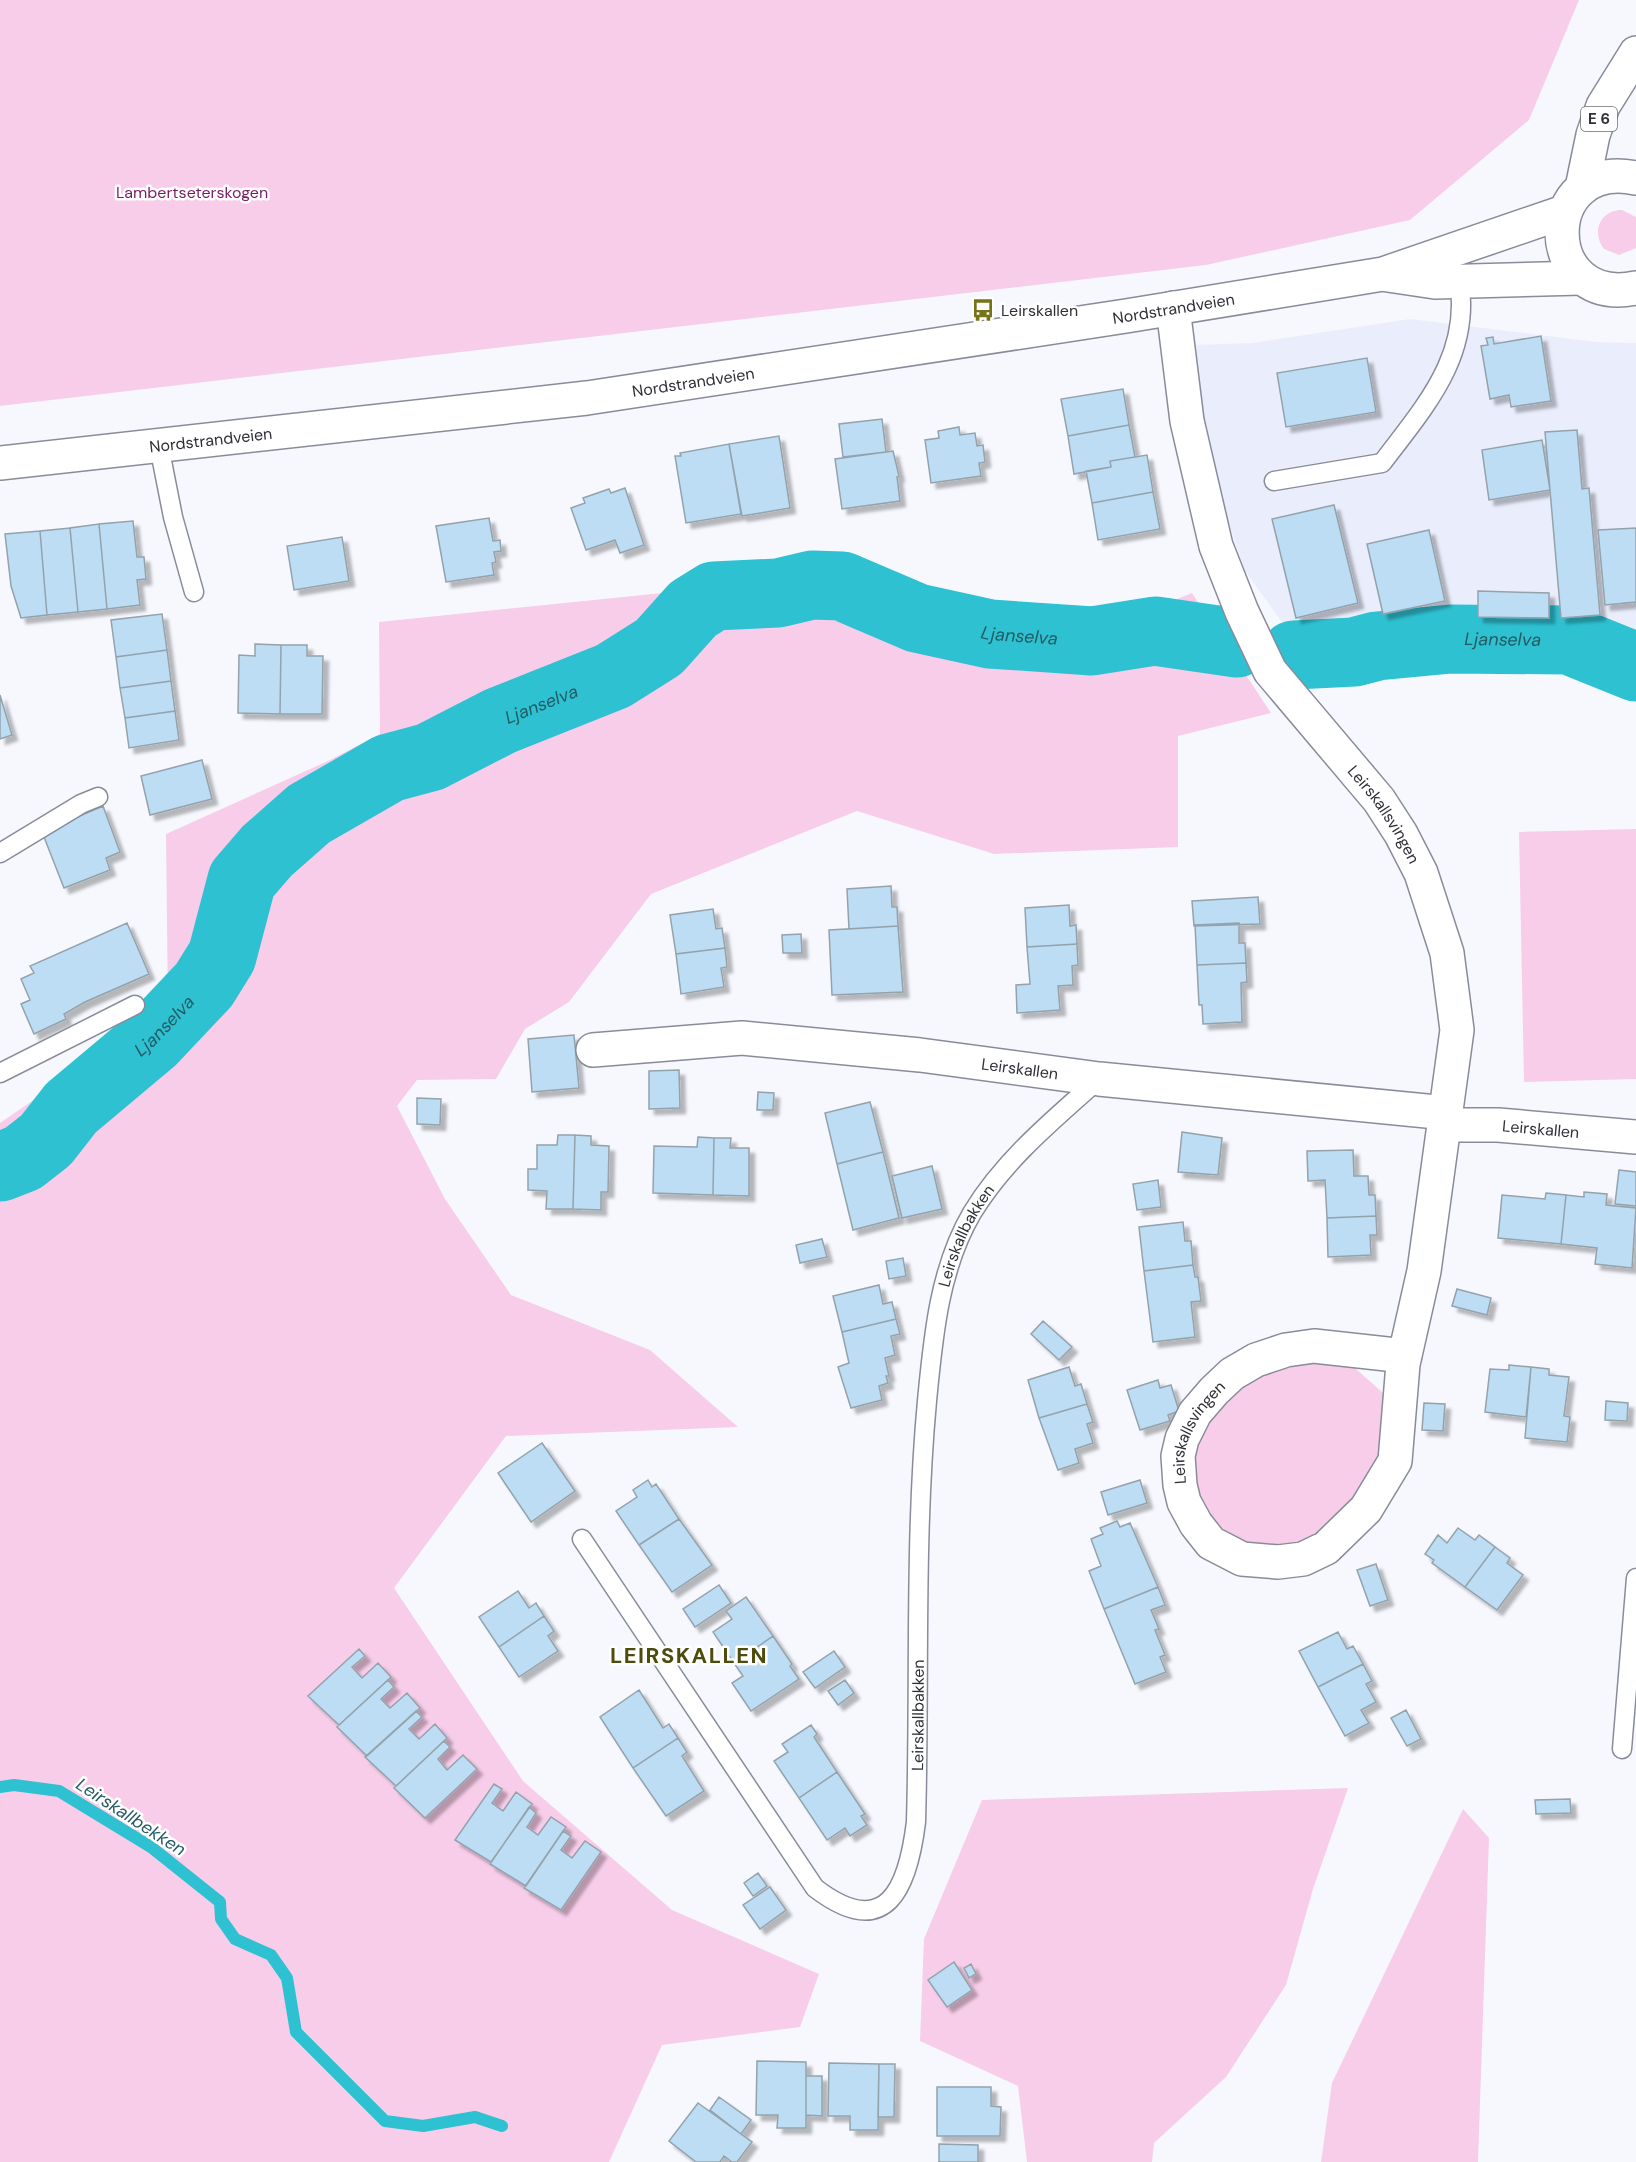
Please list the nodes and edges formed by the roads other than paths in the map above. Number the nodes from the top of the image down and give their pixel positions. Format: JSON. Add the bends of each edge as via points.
{"nodes":[{"id":1,"x":1636,"y":58,"type":"edge"},
{"id":2,"x":1636,"y":178,"type":"edge"},
{"id":3,"x":1573,"y":200,"type":"junction"},
{"id":4,"x":1453,"y":249,"type":"junction"},
{"id":5,"x":1383,"y":274,"type":"junction"},
{"id":6,"x":1581,"y":278,"type":"junction"},
{"id":7,"x":1460,"y":281,"type":"junction"},
{"id":8,"x":1636,"y":288,"type":"edge"},
{"id":9,"x":1173,"y":308,"type":"junction"},
{"id":10,"x":159,"y":446,"type":"junction"},
{"id":11,"x":0,"y":463,"type":"edge"},
{"id":12,"x":1274,"y":481,"type":"dead end"},
{"id":13,"x":194,"y":592,"type":"dead end"},
{"id":14,"x":98,"y":797,"type":"dead end"},
{"id":15,"x":0,"y":853,"type":"edge"},
{"id":16,"x":135,"y":1005,"type":"dead end"},
{"id":17,"x":594,"y":1050,"type":"dead end"},
{"id":18,"x":0,"y":1073,"type":"edge"},
{"id":19,"x":1099,"y":1079,"type":"junction"},
{"id":20,"x":1446,"y":1119,"type":"junction"},
{"id":21,"x":1636,"y":1137,"type":"edge"},
{"id":22,"x":1405,"y":1356,"type":"junction"},
{"id":23,"x":582,"y":1539,"type":"dead end"},
{"id":24,"x":1636,"y":1578,"type":"edge"},
{"id":25,"x":1622,"y":1749,"type":"dead end"}],
"edges":[{"from":1,"to":3,"type":"main road","number":"E 6","via":[[1603,106]]},
{"from":2,"to":3,"type":"main road","name":"Nordstrandveien","via":[[1610,176]]},
{"from":3,"to":4,"type":"main road","name":"Nordstrandveien"},
{"from":3,"to":6,"type":"main road","number":"E 6","via":[[1561,226],[1565,255]]},
{"from":4,"to":5,"type":"main road","name":"Nordstrandveien"},
{"from":4,"to":7,"type":"lane"},
{"from":5,"to":7,"type":"main road","name":"Nordstrandveien","via":[[1435,282]]},
{"from":5,"to":9,"type":"main road","name":"Nordstrandveien"},
{"from":6,"to":7,"type":"main road","name":"Nordstrandveien"},
{"from":6,"to":8,"type":"main road","via":[[1599,288]]},
{"from":7,"to":12,"type":"lane","via":[[1460,334],[1450,360],[1436,392],[1382,463]]},
{"from":9,"to":10,"type":"main road","name":"Nordstrandveien","via":[[587,398]]},
{"from":9,"to":20,"type":"main road","name":"Leirskallsvingen","via":[[1187,421],[1198,471],[1216,546],[1242,612],[1270,671],[1379,800],[1421,873],[1447,953],[1457,1030]]},
{"from":10,"to":11,"type":"main road","name":"Nordstrandveien"},
{"from":10,"to":13,"type":"lane"},
{"from":14,"to":15,"type":"lane"},
{"from":16,"to":18,"type":"lane"},
{"from":17,"to":19,"type":"main road","name":"Leirskallen","via":[[742,1038],[920,1055]]},
{"from":19,"to":20,"type":"main road","name":"Leirskallen","via":[[1198,1087]]},
{"from":19,"to":23,"type":"lane","name":"Leirskallbakken","via":[[1035,1136],[990,1186],[954,1249],[938,1309],[926,1409],[919,1521],[915,1822],[909,1868],[902,1886],[888,1902],[856,1911],[833,1902],[815,1888]]},
{"from":20,"to":21,"type":"main road","name":"Leirskallen"},
{"from":20,"to":22,"type":"main road","name":"Leirskallsvingen","via":[[1424,1271]]},
{"from":22,"to":22,"type":"main road","name":"Leirskallsvingen","via":[[1395,1461],[1366,1509],[1347,1529],[1326,1548],[1303,1559],[1278,1562],[1242,1559],[1210,1543],[1184,1502],[1178,1456],[1195,1413],[1214,1391],[1256,1360],[1287,1350],[1314,1347]]},
{"from":24,"to":25,"type":"lane"}]}
